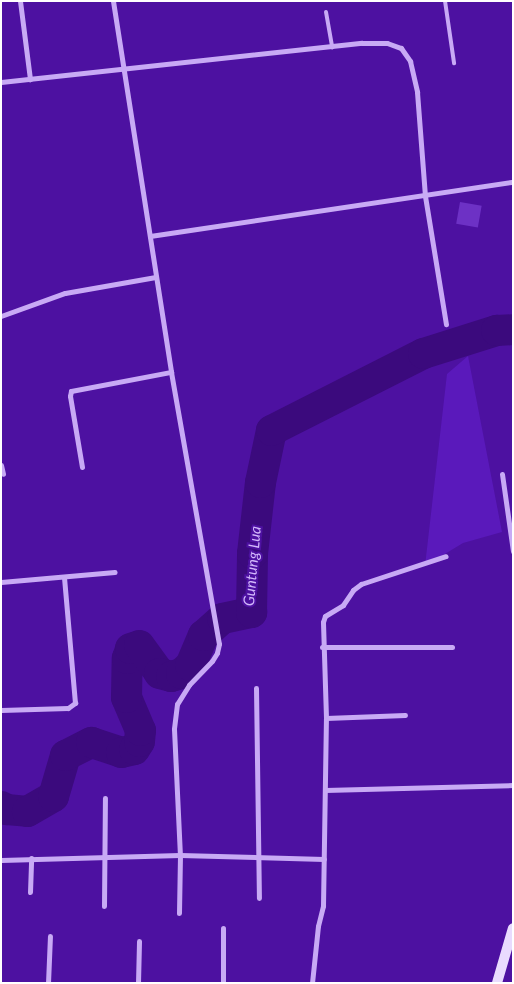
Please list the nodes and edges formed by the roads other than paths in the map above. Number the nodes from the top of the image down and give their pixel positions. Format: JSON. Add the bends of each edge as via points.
{"nodes":[{"id":1,"x":20,"y":1,"type":"edge"},
{"id":2,"x":113,"y":1,"type":"edge"},
{"id":3,"x":445,"y":1,"type":"edge"},
{"id":4,"x":326,"y":12,"type":"dead end"},
{"id":5,"x":332,"y":47,"type":"junction"},
{"id":6,"x":454,"y":63,"type":"dead end"},
{"id":7,"x":123,"y":70,"type":"junction"},
{"id":8,"x":30,"y":79,"type":"junction"},
{"id":9,"x":1,"y":82,"type":"edge"},
{"id":10,"x":513,"y":182,"type":"edge"},
{"id":11,"x":425,"y":196,"type":"junction"},
{"id":12,"x":150,"y":236,"type":"junction"},
{"id":13,"x":156,"y":277,"type":"junction"},
{"id":14,"x":1,"y":316,"type":"edge"},
{"id":15,"x":446,"y":324,"type":"dead end"},
{"id":16,"x":171,"y":372,"type":"junction"},
{"id":17,"x":1,"y":465,"type":"edge"},
{"id":18,"x":82,"y":466,"type":"dead end"},
{"id":19,"x":3,"y":474,"type":"dead end"},
{"id":20,"x":502,"y":474,"type":"dead end"},
{"id":21,"x":513,"y":551,"type":"edge"},
{"id":22,"x":446,"y":556,"type":"dead end"},
{"id":23,"x":116,"y":572,"type":"dead end"},
{"id":24,"x":64,"y":577,"type":"junction"},
{"id":25,"x":1,"y":582,"type":"edge"},
{"id":26,"x":322,"y":647,"type":"junction"},
{"id":27,"x":452,"y":647,"type":"dead end"},
{"id":28,"x":256,"y":688,"type":"dead end"},
{"id":29,"x":1,"y":710,"type":"edge"},
{"id":30,"x":405,"y":715,"type":"dead end"},
{"id":31,"x":326,"y":718,"type":"junction"},
{"id":32,"x":513,"y":785,"type":"edge"},
{"id":33,"x":325,"y":790,"type":"junction"},
{"id":34,"x":105,"y":798,"type":"dead end"},
{"id":35,"x":180,"y":855,"type":"junction"},
{"id":36,"x":105,"y":857,"type":"junction"},
{"id":37,"x":258,"y":857,"type":"junction"},
{"id":38,"x":31,"y":858,"type":"junction"},
{"id":39,"x":324,"y":859,"type":"junction"},
{"id":40,"x":1,"y":860,"type":"edge"},
{"id":41,"x":30,"y":892,"type":"dead end"},
{"id":42,"x":259,"y":898,"type":"dead end"},
{"id":43,"x":104,"y":906,"type":"dead end"},
{"id":44,"x":178,"y":912,"type":"dead end"},
{"id":45,"x":223,"y":928,"type":"dead end"},
{"id":46,"x":513,"y":928,"type":"edge"},
{"id":47,"x":50,"y":936,"type":"dead end"},
{"id":48,"x":139,"y":941,"type":"dead end"},
{"id":49,"x":48,"y":983,"type":"edge"},
{"id":50,"x":138,"y":983,"type":"edge"},
{"id":51,"x":223,"y":983,"type":"edge"},
{"id":52,"x":312,"y":983,"type":"edge"},
{"id":53,"x":497,"y":983,"type":"edge"}],
"edges":[{"from":1,"to":8,"type":"street"},
{"from":2,"to":7,"type":"street"},
{"from":3,"to":6,"type":"lane"},
{"from":4,"to":5,"type":"lane"},
{"from":5,"to":7,"type":"street"},
{"from":5,"to":11,"type":"street","via":[[387,42],[401,48],[410,62],[417,92]]},
{"from":7,"to":8,"type":"street"},
{"from":7,"to":12,"type":"street"},
{"from":8,"to":9,"type":"street"},
{"from":10,"to":11,"type":"street"},
{"from":11,"to":12,"type":"street"},
{"from":11,"to":15,"type":"street"},
{"from":12,"to":13,"type":"street"},
{"from":13,"to":14,"type":"street","via":[[65,293]]},
{"from":13,"to":16,"type":"street"},
{"from":16,"to":18,"type":"street","via":[[71,391]]},
{"from":16,"to":35,"type":"street","via":[[213,610],[217,653],[177,704],[174,729]]},
{"from":17,"to":19,"type":"street"},
{"from":20,"to":21,"type":"street"},
{"from":22,"to":26,"type":"street","via":[[361,584],[343,605],[325,616]]},
{"from":23,"to":24,"type":"street"},
{"from":24,"to":25,"type":"street"},
{"from":24,"to":29,"type":"street","via":[[75,703],[68,708]]},
{"from":26,"to":27,"type":"street"},
{"from":26,"to":31,"type":"street"},
{"from":28,"to":37,"type":"street"},
{"from":30,"to":31,"type":"street"},
{"from":31,"to":33,"type":"street"},
{"from":32,"to":33,"type":"street"},
{"from":33,"to":39,"type":"street"},
{"from":34,"to":36,"type":"street"},
{"from":35,"to":36,"type":"street"},
{"from":35,"to":37,"type":"street"},
{"from":35,"to":44,"type":"street"},
{"from":36,"to":38,"type":"street"},
{"from":36,"to":43,"type":"street"},
{"from":37,"to":39,"type":"street"},
{"from":37,"to":42,"type":"street"},
{"from":38,"to":40,"type":"street"},
{"from":38,"to":41,"type":"street"},
{"from":39,"to":52,"type":"street","via":[[323,906]]},
{"from":45,"to":51,"type":"street"},
{"from":46,"to":53,"type":"street"},
{"from":47,"to":49,"type":"street"},
{"from":48,"to":50,"type":"street"}]}
